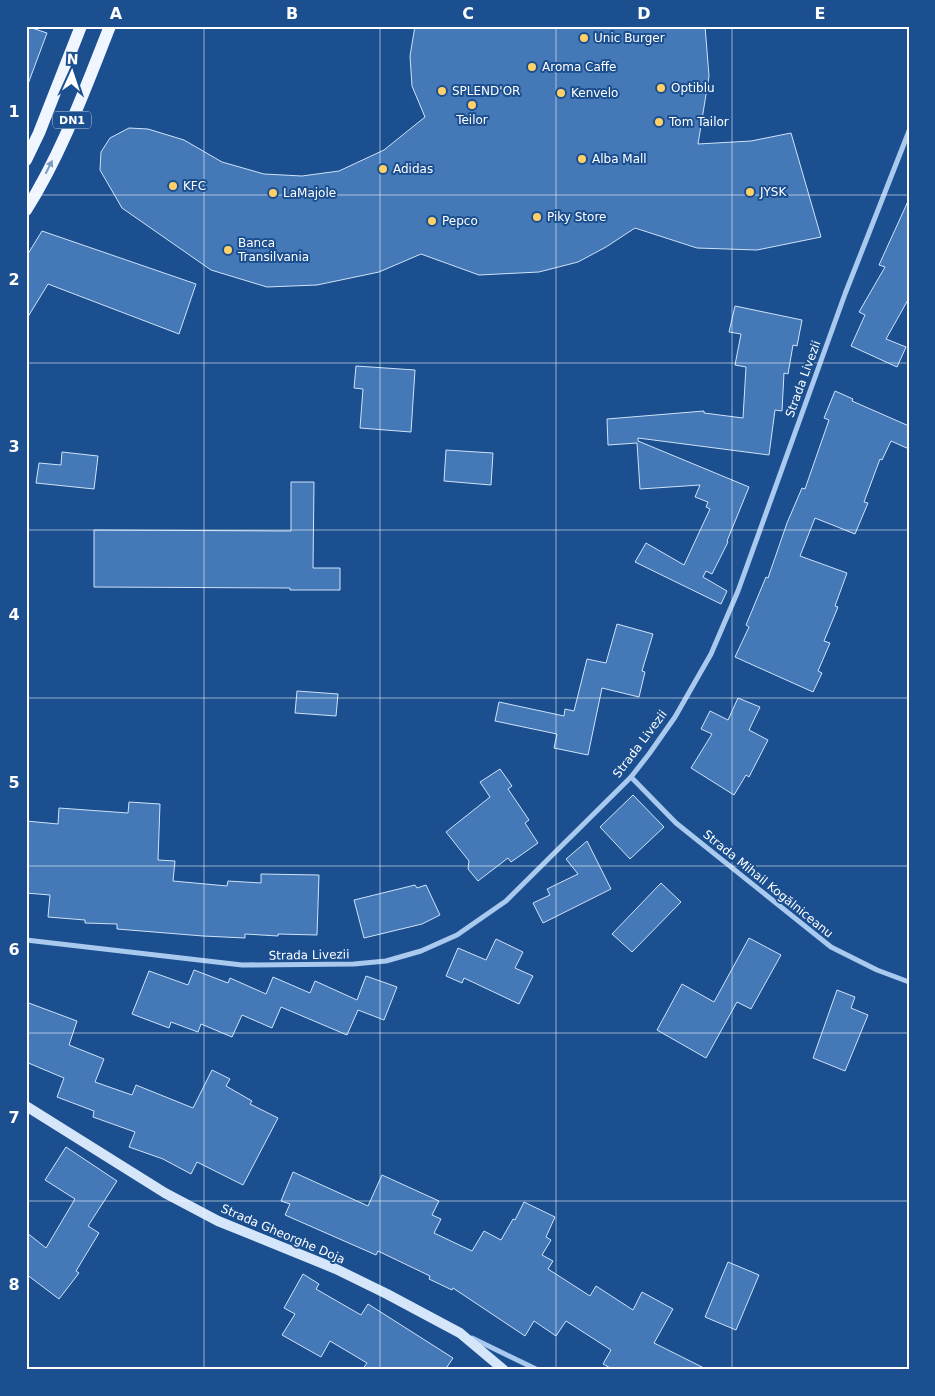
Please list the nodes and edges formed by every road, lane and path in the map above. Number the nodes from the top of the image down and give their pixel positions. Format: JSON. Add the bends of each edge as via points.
{"nodes":[{"id":1,"x":81,"y":26,"type":"edge"},
{"id":2,"x":110,"y":26,"type":"edge"},
{"id":3,"x":909,"y":131,"type":"edge"},
{"id":4,"x":26,"y":160,"type":"edge"},
{"id":5,"x":26,"y":210,"type":"edge"},
{"id":6,"x":631,"y":777,"type":"junction"},
{"id":7,"x":26,"y":940,"type":"edge"},
{"id":8,"x":909,"y":982,"type":"edge"},
{"id":9,"x":26,"y":1106,"type":"edge"},
{"id":10,"x":460,"y":1333,"type":"junction"},
{"id":11,"x":504,"y":1370,"type":"edge"},
{"id":12,"x":538,"y":1370,"type":"edge"}],
"edges":[{"from":1,"to":4,"type":"main road","number":"DN1"},
{"from":5,"to":2,"type":"main road","number":"DN1","one_way":true,"via":[[58,151]]},
{"from":3,"to":6,"type":"street","name":"Strada Livezii","via":[[845,294],[738,591],[711,654],[679,709]]},
{"from":6,"to":7,"type":"street","name":"Strada Livezii","via":[[506,901],[457,935],[422,951],[386,961],[242,965]]},
{"from":6,"to":8,"type":"street","name":"Strada Mihail Kogălniceanu","via":[[676,823],[831,947]]},
{"from":9,"to":10,"type":"street","name":"Strada Gheorghe Doja","via":[[172,1197],[218,1221],[387,1294]]},
{"from":10,"to":11,"type":"street"},
{"from":10,"to":12,"type":"street","name":"Strada Gheorghe Doja"}]}
